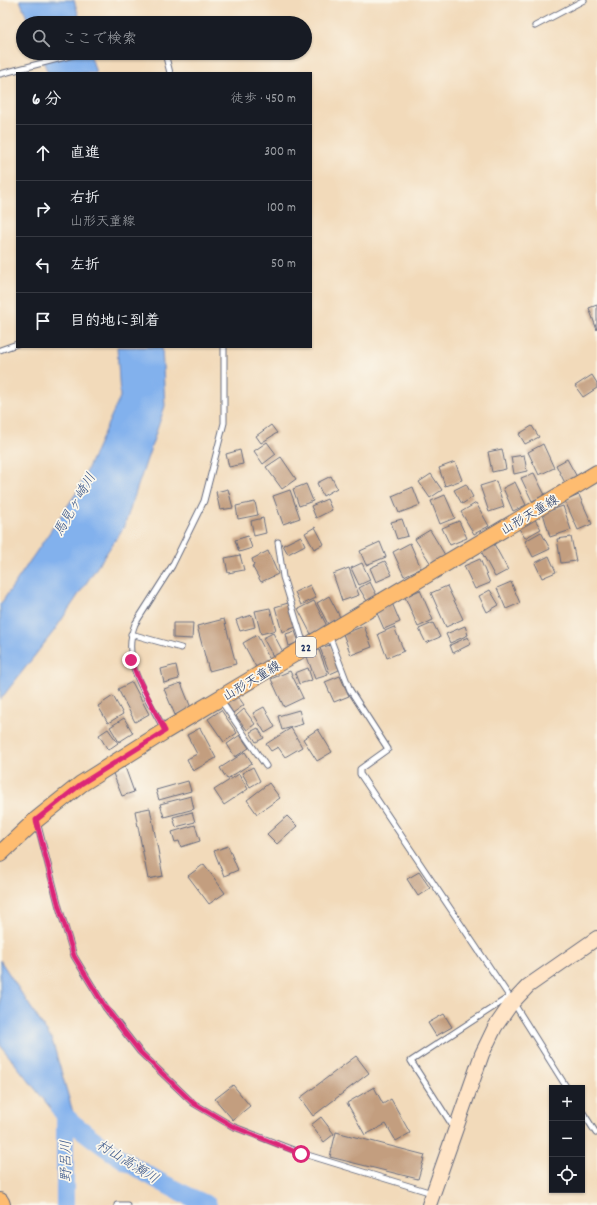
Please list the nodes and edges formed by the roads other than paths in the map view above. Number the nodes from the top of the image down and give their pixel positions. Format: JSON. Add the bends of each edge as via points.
{"nodes":[{"id":1,"x":584,"y":0,"type":"edge"},
{"id":2,"x":535,"y":26,"type":"dead end"},
{"id":3,"x":55,"y":60,"type":"edge"},
{"id":4,"x":167,"y":60,"type":"edge"},
{"id":5,"x":170,"y":72,"type":"edge"},
{"id":6,"x":0,"y":74,"type":"edge"},
{"id":7,"x":16,"y":344,"type":"edge"},
{"id":8,"x":224,"y":348,"type":"edge"},
{"id":9,"x":0,"y":350,"type":"edge"},
{"id":10,"x":597,"y":474,"type":"edge"},
{"id":11,"x":278,"y":542,"type":"dead end"},
{"id":12,"x":328,"y":633,"type":"junction"},
{"id":13,"x":131,"y":634,"type":"junction"},
{"id":14,"x":181,"y":648,"type":"dead end"},
{"id":15,"x":304,"y":648,"type":"junction"},
{"id":16,"x":220,"y":699,"type":"junction"},
{"id":17,"x":165,"y":731,"type":"junction"},
{"id":18,"x":266,"y":766,"type":"dead end"},
{"id":19,"x":36,"y":820,"type":"junction"},
{"id":20,"x":0,"y":854,"type":"edge"},
{"id":21,"x":597,"y":938,"type":"edge"},
{"id":22,"x":511,"y":999,"type":"junction"},
{"id":23,"x":565,"y":1085,"type":"edge"},
{"id":24,"x":585,"y":1116,"type":"edge"},
{"id":25,"x":455,"y":1129,"type":"junction"},
{"id":26,"x":596,"y":1133,"type":"dead end"},
{"id":27,"x":431,"y":1199,"type":"edge"},
{"id":28,"x":117,"y":1205,"type":"edge"},
{"id":29,"x":127,"y":1205,"type":"edge"}],
"edges":[{"from":1,"to":2,"type":"lane"},
{"from":3,"to":6,"type":"lane"},
{"from":4,"to":5,"type":"lane"},
{"from":7,"to":9,"type":"lane"},
{"from":8,"to":13,"type":"lane","via":[[224,423],[204,501],[172,566]]},
{"from":10,"to":12,"type":"main road","name":"山形天童線","number":"22"},
{"from":11,"to":15,"type":"lane","via":[[283,577]]},
{"from":12,"to":15,"type":"main road","name":"山形天童線","number":"22"},
{"from":12,"to":22,"type":"lane","via":[[350,690],[388,749],[360,769],[360,774]]},
{"from":13,"to":14,"type":"lane"},
{"from":13,"to":17,"type":"lane","via":[[131,660]]},
{"from":15,"to":16,"type":"main road","name":"山形天童線","number":"22"},
{"from":16,"to":17,"type":"main road","name":"山形天童線","number":"22"},
{"from":16,"to":18,"type":"lane"},
{"from":17,"to":19,"type":"main road","name":"山形天童線","number":"22","via":[[81,784]]},
{"from":19,"to":20,"type":"main road","name":"山形天童線","number":"22"},
{"from":19,"to":27,"type":"lane","via":[[74,956],[105,1007],[140,1052],[193,1103],[232,1126],[301,1154]]},
{"from":21,"to":22,"type":"street"},
{"from":22,"to":23,"type":"lane"},
{"from":22,"to":25,"type":"street","via":[[482,1054]]},
{"from":22,"to":25,"type":"lane","via":[[411,1061]]},
{"from":24,"to":26,"type":"lane"},
{"from":25,"to":27,"type":"street"},
{"from":28,"to":29,"type":"lane"}]}
